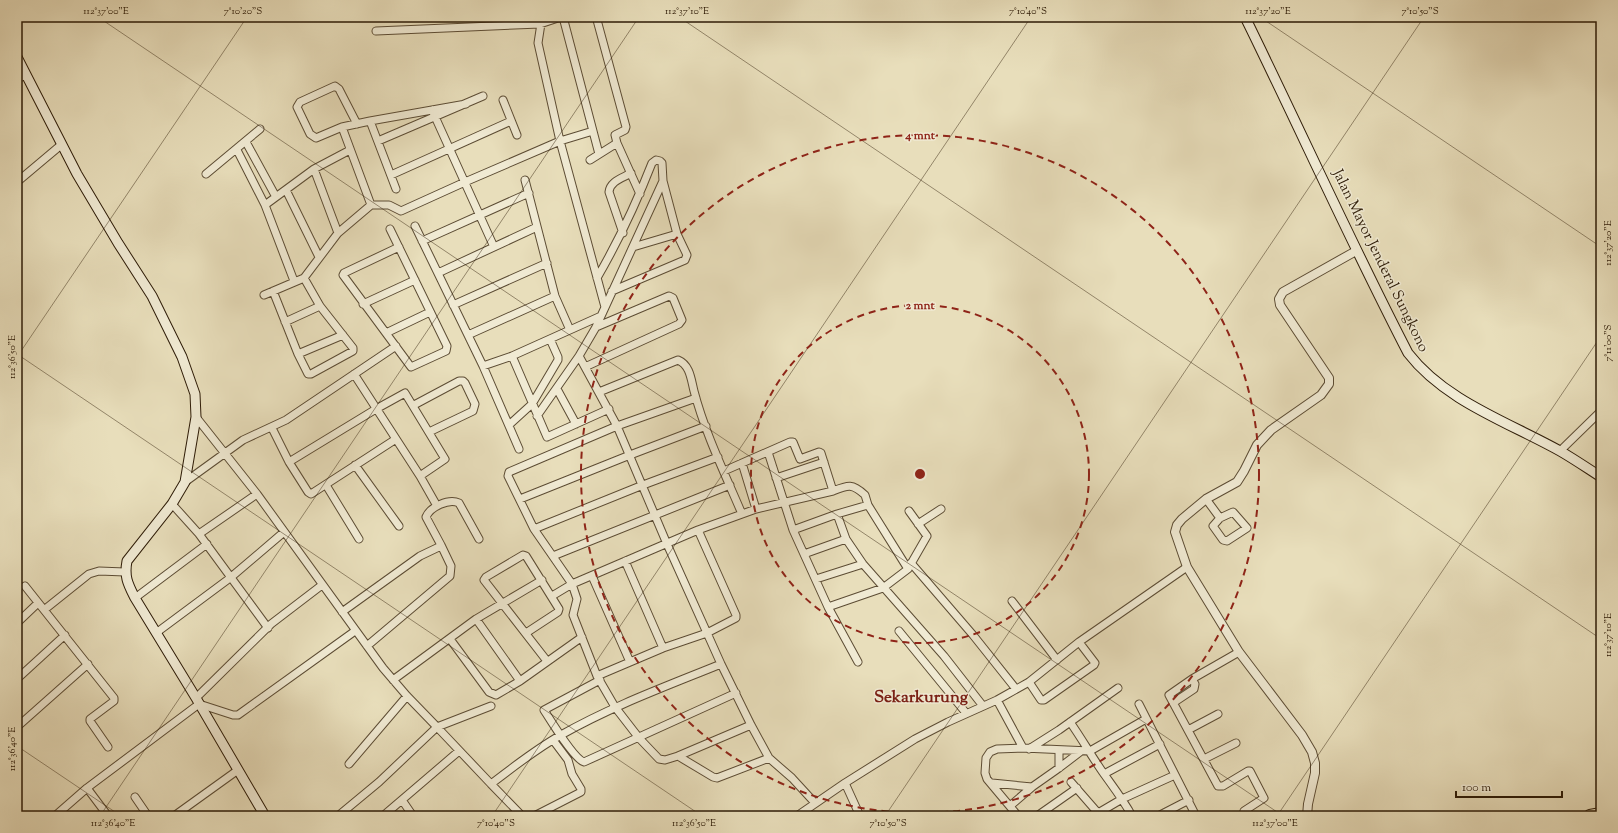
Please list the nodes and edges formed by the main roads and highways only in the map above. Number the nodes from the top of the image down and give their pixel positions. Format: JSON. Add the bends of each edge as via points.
{"nodes":[{"id":1,"x":1245,"y":17,"type":"edge"},
{"id":2,"x":17,"y":57,"type":"edge"},
{"id":3,"x":1601,"y":477,"type":"edge"},
{"id":4,"x":1601,"y":814,"type":"edge"},
{"id":5,"x":265,"y":816,"type":"edge"},
{"id":6,"x":1590,"y":816,"type":"edge"}],
"edges":[{"from":1,"to":3,"type":"main road","name":"Jalan Mayor Jenderal Sungkono","via":[[1356,251],[1408,353],[1433,381],[1462,400],[1560,451]]},
{"from":2,"to":5,"type":"main road","via":[[61,145],[152,296],[189,374],[195,394],[196,417],[185,482],[172,504],[127,561],[127,584]]},
{"from":4,"to":6,"type":"highway"}]}
